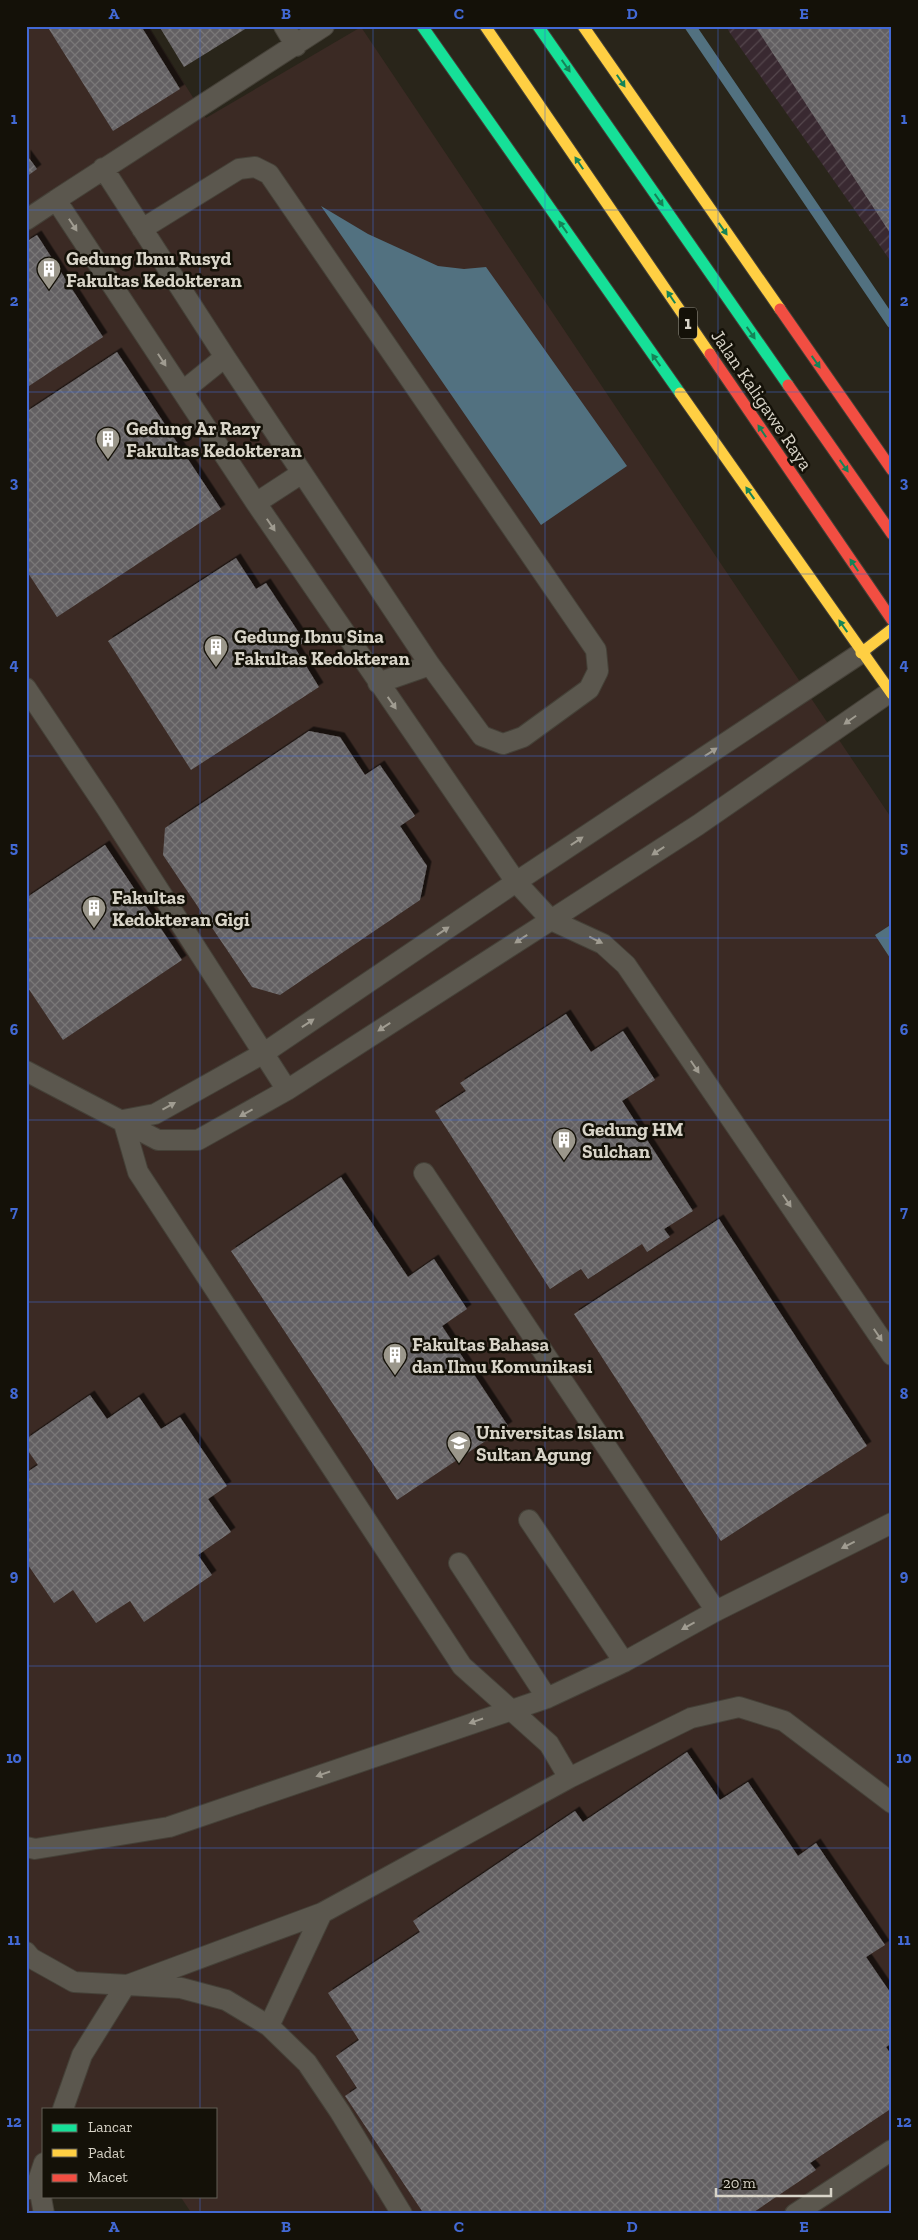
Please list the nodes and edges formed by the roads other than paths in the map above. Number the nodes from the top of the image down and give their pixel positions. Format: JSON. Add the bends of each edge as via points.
{"nodes":[{"id":1,"x":284,"y":26,"type":"edge"},
{"id":2,"x":324,"y":26,"type":"edge"},
{"id":3,"x":422,"y":26,"type":"edge"},
{"id":4,"x":485,"y":26,"type":"edge"},
{"id":5,"x":538,"y":26,"type":"edge"},
{"id":6,"x":583,"y":26,"type":"edge"},
{"id":7,"x":296,"y":46,"type":"junction"},
{"id":8,"x":103,"y":168,"type":"junction"},
{"id":9,"x":56,"y":200,"type":"junction"},
{"id":10,"x":26,"y":220,"type":"edge"},
{"id":11,"x":142,"y":229,"type":"junction"},
{"id":12,"x":226,"y":357,"type":"junction"},
{"id":13,"x":183,"y":391,"type":"junction"},
{"id":14,"x":892,"y":470,"type":"edge"},
{"id":15,"x":302,"y":473,"type":"junction"},
{"id":16,"x":256,"y":503,"type":"junction"},
{"id":17,"x":892,"y":534,"type":"edge"},
{"id":18,"x":892,"y":620,"type":"edge"},
{"id":19,"x":892,"y":628,"type":"edge"},
{"id":20,"x":861,"y":652,"type":"junction"},
{"id":21,"x":430,"y":665,"type":"junction"},
{"id":22,"x":378,"y":684,"type":"junction"},
{"id":23,"x":26,"y":688,"type":"edge"},
{"id":24,"x":891,"y":692,"type":"edge"},
{"id":25,"x":516,"y":882,"type":"junction"},
{"id":26,"x":551,"y":920,"type":"junction"},
{"id":27,"x":264,"y":1053,"type":"junction"},
{"id":28,"x":26,"y":1071,"type":"edge"},
{"id":29,"x":286,"y":1090,"type":"junction"},
{"id":30,"x":123,"y":1120,"type":"junction"},
{"id":31,"x":424,"y":1173,"type":"dead end"},
{"id":32,"x":892,"y":1355,"type":"edge"},
{"id":33,"x":529,"y":1520,"type":"dead end"},
{"id":34,"x":892,"y":1523,"type":"edge"},
{"id":35,"x":459,"y":1562,"type":"dead end"},
{"id":36,"x":716,"y":1610,"type":"junction"},
{"id":37,"x":624,"y":1662,"type":"junction"},
{"id":38,"x":548,"y":1698,"type":"junction"},
{"id":39,"x":509,"y":1710,"type":"junction"},
{"id":40,"x":569,"y":1778,"type":"junction"},
{"id":41,"x":892,"y":1803,"type":"edge"},
{"id":42,"x":26,"y":1847,"type":"edge"},
{"id":43,"x":322,"y":1913,"type":"junction"},
{"id":44,"x":26,"y":1952,"type":"edge"},
{"id":45,"x":125,"y":1986,"type":"junction"},
{"id":46,"x":269,"y":2026,"type":"junction"},
{"id":47,"x":63,"y":2108,"type":"edge"},
{"id":48,"x":892,"y":2150,"type":"edge"},
{"id":49,"x":36,"y":2178,"type":"edge"},
{"id":50,"x":44,"y":2214,"type":"edge"},
{"id":51,"x":402,"y":2214,"type":"edge"},
{"id":52,"x":795,"y":2214,"type":"edge"}],
"edges":[{"from":1,"to":7,"type":"lane"},
{"from":2,"to":7,"type":"lane"},
{"from":20,"to":3,"type":"highway","one_way":true},
{"from":18,"to":4,"type":"highway","name":"Jalan Kaligawe Raya","number":"1","one_way":true},
{"from":5,"to":17,"type":"highway","name":"Jalan Kaligawe Raya","one_way":true},
{"from":6,"to":14,"type":"highway","one_way":true},
{"from":7,"to":8,"type":"lane"},
{"from":8,"to":9,"type":"lane"},
{"from":8,"to":11,"type":"lane"},
{"from":9,"to":10,"type":"lane"},
{"from":9,"to":13,"type":"lane","one_way":true},
{"from":11,"to":12,"type":"lane"},
{"from":11,"to":21,"type":"lane","via":[[238,169],[256,167],[269,174],[596,650],[598,672],[590,689],[522,737],[504,744],[482,736]]},
{"from":12,"to":13,"type":"lane"},
{"from":12,"to":15,"type":"lane"},
{"from":13,"to":16,"type":"lane"},
{"from":15,"to":16,"type":"lane"},
{"from":15,"to":21,"type":"lane"},
{"from":16,"to":22,"type":"lane","one_way":true},
{"from":19,"to":20,"type":"highway"},
{"from":20,"to":24,"type":"highway"},
{"from":25,"to":20,"type":"lane","one_way":true},
{"from":21,"to":22,"type":"lane"},
{"from":22,"to":25,"type":"lane","one_way":true},
{"from":23,"to":27,"type":"lane"},
{"from":24,"to":26,"type":"lane","one_way":true,"via":[[698,825]]},
{"from":25,"to":26,"type":"lane"},
{"from":27,"to":25,"type":"lane","one_way":true},
{"from":26,"to":29,"type":"lane","one_way":true},
{"from":26,"to":32,"type":"lane","one_way":true,"via":[[603,944],[626,965]]},
{"from":27,"to":29,"type":"lane"},
{"from":30,"to":27,"type":"lane","one_way":true,"via":[[155,1114]]},
{"from":28,"to":30,"type":"lane"},
{"from":29,"to":30,"type":"lane","one_way":true,"via":[[198,1140],[158,1140]]},
{"from":30,"to":39,"type":"lane","via":[[138,1172],[462,1666]]},
{"from":31,"to":36,"type":"lane"},
{"from":33,"to":37,"type":"lane"},
{"from":34,"to":36,"type":"lane","one_way":true},
{"from":35,"to":38,"type":"lane"},
{"from":36,"to":37,"type":"lane","one_way":true},
{"from":37,"to":38,"type":"lane"},
{"from":38,"to":39,"type":"lane"},
{"from":39,"to":40,"type":"lane","via":[[549,1744]]},
{"from":39,"to":42,"type":"lane","one_way":true,"via":[[169,1827],[35,1849]]},
{"from":40,"to":41,"type":"lane","via":[[691,1718],[739,1707],[784,1721]]},
{"from":40,"to":43,"type":"lane"},
{"from":43,"to":45,"type":"lane"},
{"from":43,"to":46,"type":"lane"},
{"from":44,"to":45,"type":"lane","via":[[74,1982]]},
{"from":45,"to":46,"type":"lane","via":[[180,1988],[226,2000]]},
{"from":45,"to":47,"type":"lane","via":[[82,2055]]},
{"from":46,"to":51,"type":"lane","via":[[307,2063]]},
{"from":48,"to":52,"type":"lane"},
{"from":49,"to":50,"type":"lane"}]}
